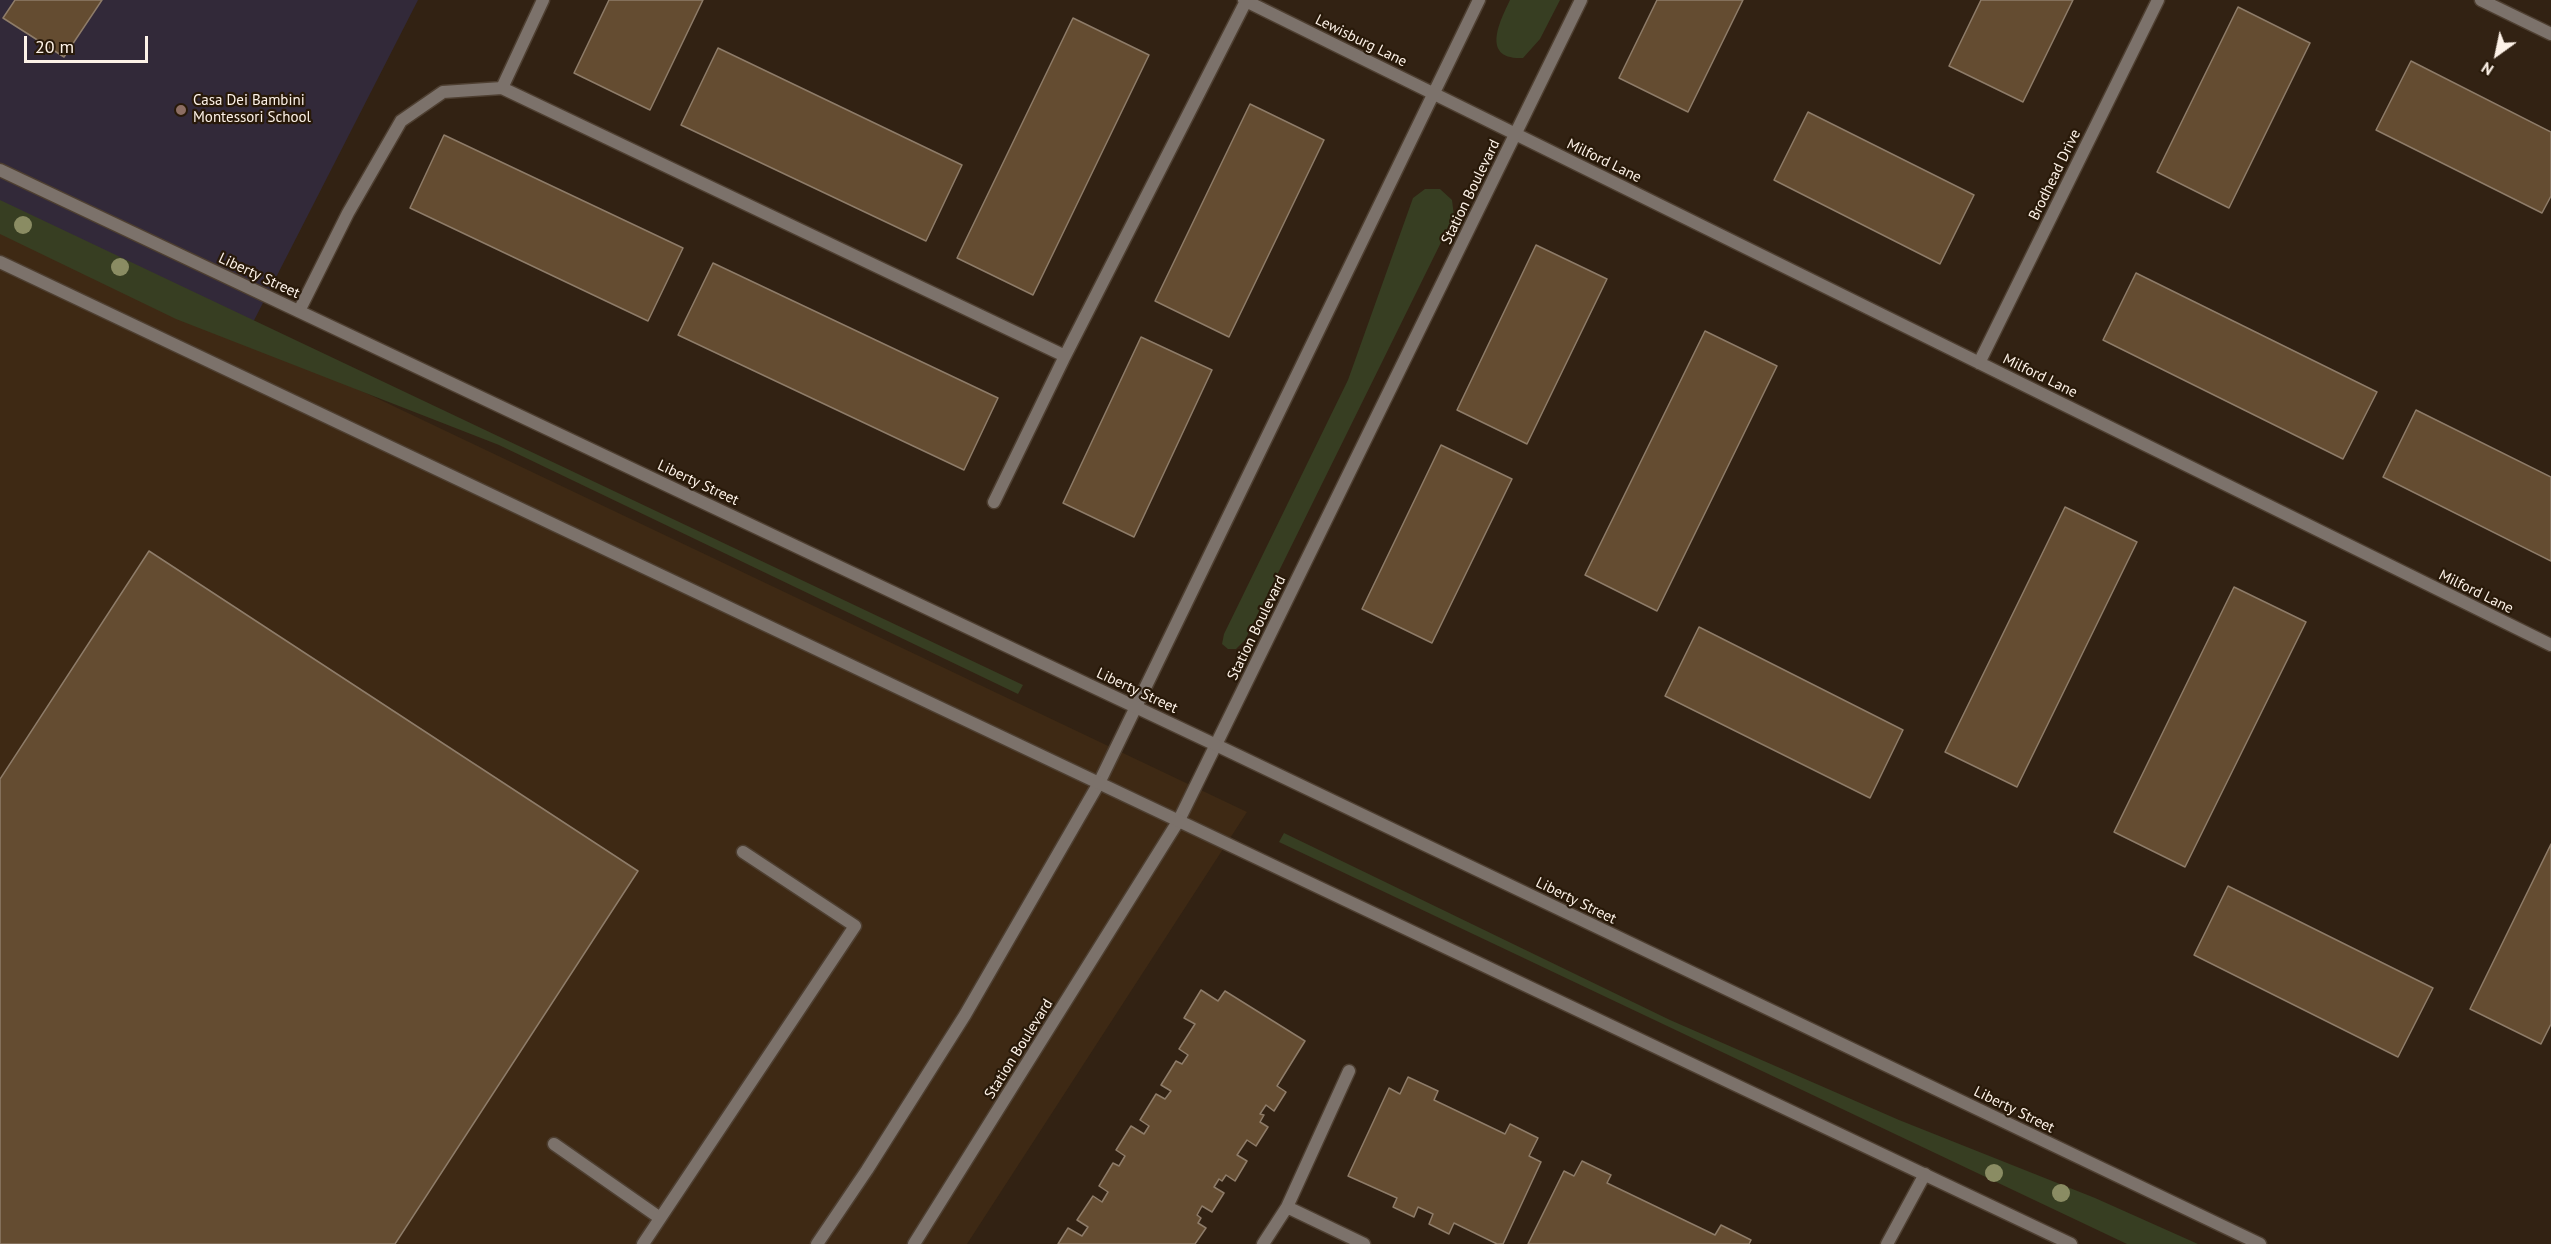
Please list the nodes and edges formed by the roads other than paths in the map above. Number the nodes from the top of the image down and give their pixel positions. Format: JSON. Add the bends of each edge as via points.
{"nodes":[{"id":1,"x":543,"y":0,"type":"edge"},
{"id":2,"x":1479,"y":0,"type":"edge"},
{"id":3,"x":1581,"y":0,"type":"edge"},
{"id":4,"x":2158,"y":0,"type":"edge"},
{"id":5,"x":2481,"y":0,"type":"edge"},
{"id":6,"x":1245,"y":1,"type":"edge"},
{"id":7,"x":2551,"y":34,"type":"edge"},
{"id":8,"x":502,"y":88,"type":"junction"},
{"id":9,"x":1433,"y":93,"type":"junction"},
{"id":10,"x":1516,"y":134,"type":"junction"},
{"id":11,"x":0,"y":170,"type":"edge"},
{"id":12,"x":0,"y":262,"type":"edge"},
{"id":13,"x":299,"y":312,"type":"junction"},
{"id":14,"x":1065,"y":356,"type":"junction"},
{"id":15,"x":1979,"y":363,"type":"junction"},
{"id":16,"x":994,"y":501,"type":"dead end"},
{"id":17,"x":2551,"y":645,"type":"edge"},
{"id":18,"x":1137,"y":707,"type":"junction"},
{"id":19,"x":1216,"y":745,"type":"junction"},
{"id":20,"x":1099,"y":783,"type":"junction"},
{"id":21,"x":1179,"y":820,"type":"junction"},
{"id":22,"x":743,"y":852,"type":"dead end"},
{"id":23,"x":1349,"y":1071,"type":"dead end"},
{"id":24,"x":554,"y":1144,"type":"dead end"},
{"id":25,"x":1925,"y":1174,"type":"junction"},
{"id":26,"x":1287,"y":1207,"type":"junction"},
{"id":27,"x":660,"y":1218,"type":"junction"},
{"id":28,"x":643,"y":1244,"type":"edge"},
{"id":29,"x":817,"y":1244,"type":"edge"},
{"id":30,"x":914,"y":1244,"type":"edge"},
{"id":31,"x":1263,"y":1244,"type":"edge"},
{"id":32,"x":1364,"y":1244,"type":"edge"},
{"id":33,"x":1887,"y":1244,"type":"edge"},
{"id":34,"x":2071,"y":1244,"type":"edge"},
{"id":35,"x":2260,"y":1244,"type":"edge"}],
"edges":[{"from":1,"to":8,"type":"street"},
{"from":2,"to":9,"type":"street"},
{"from":3,"to":10,"type":"street","name":"Station Boulevard"},
{"from":4,"to":15,"type":"street","name":"Brodhead Drive"},
{"from":5,"to":7,"type":"street"},
{"from":6,"to":9,"type":"street","name":"Lewisburg Lane"},
{"from":6,"to":14,"type":"street"},
{"from":8,"to":13,"type":"street","via":[[443,92],[400,121]]},
{"from":8,"to":14,"type":"street"},
{"from":9,"to":10,"type":"street","name":"Lewisburg Lane"},
{"from":9,"to":18,"type":"street"},
{"from":10,"to":15,"type":"street","name":"Milford Lane"},
{"from":10,"to":19,"type":"street","name":"Station Boulevard"},
{"from":11,"to":13,"type":"street","name":"Liberty Street"},
{"from":12,"to":20,"type":"street"},
{"from":13,"to":18,"type":"street","name":"Liberty Street"},
{"from":14,"to":16,"type":"street"},
{"from":15,"to":17,"type":"street","name":"Milford Lane"},
{"from":18,"to":19,"type":"street","name":"Liberty Street"},
{"from":18,"to":20,"type":"street"},
{"from":19,"to":21,"type":"street","name":"Station Boulevard"},
{"from":19,"to":35,"type":"street","name":"Liberty Street"},
{"from":20,"to":21,"type":"street"},
{"from":20,"to":29,"type":"street","via":[[965,1015]]},
{"from":21,"to":25,"type":"street"},
{"from":21,"to":30,"type":"street","name":"Station Boulevard"},
{"from":22,"to":27,"type":"street","via":[[855,926]]},
{"from":23,"to":26,"type":"street"},
{"from":24,"to":27,"type":"street"},
{"from":25,"to":33,"type":"street"},
{"from":25,"to":34,"type":"street"},
{"from":26,"to":31,"type":"street"},
{"from":26,"to":32,"type":"street"},
{"from":27,"to":28,"type":"street"}]}
